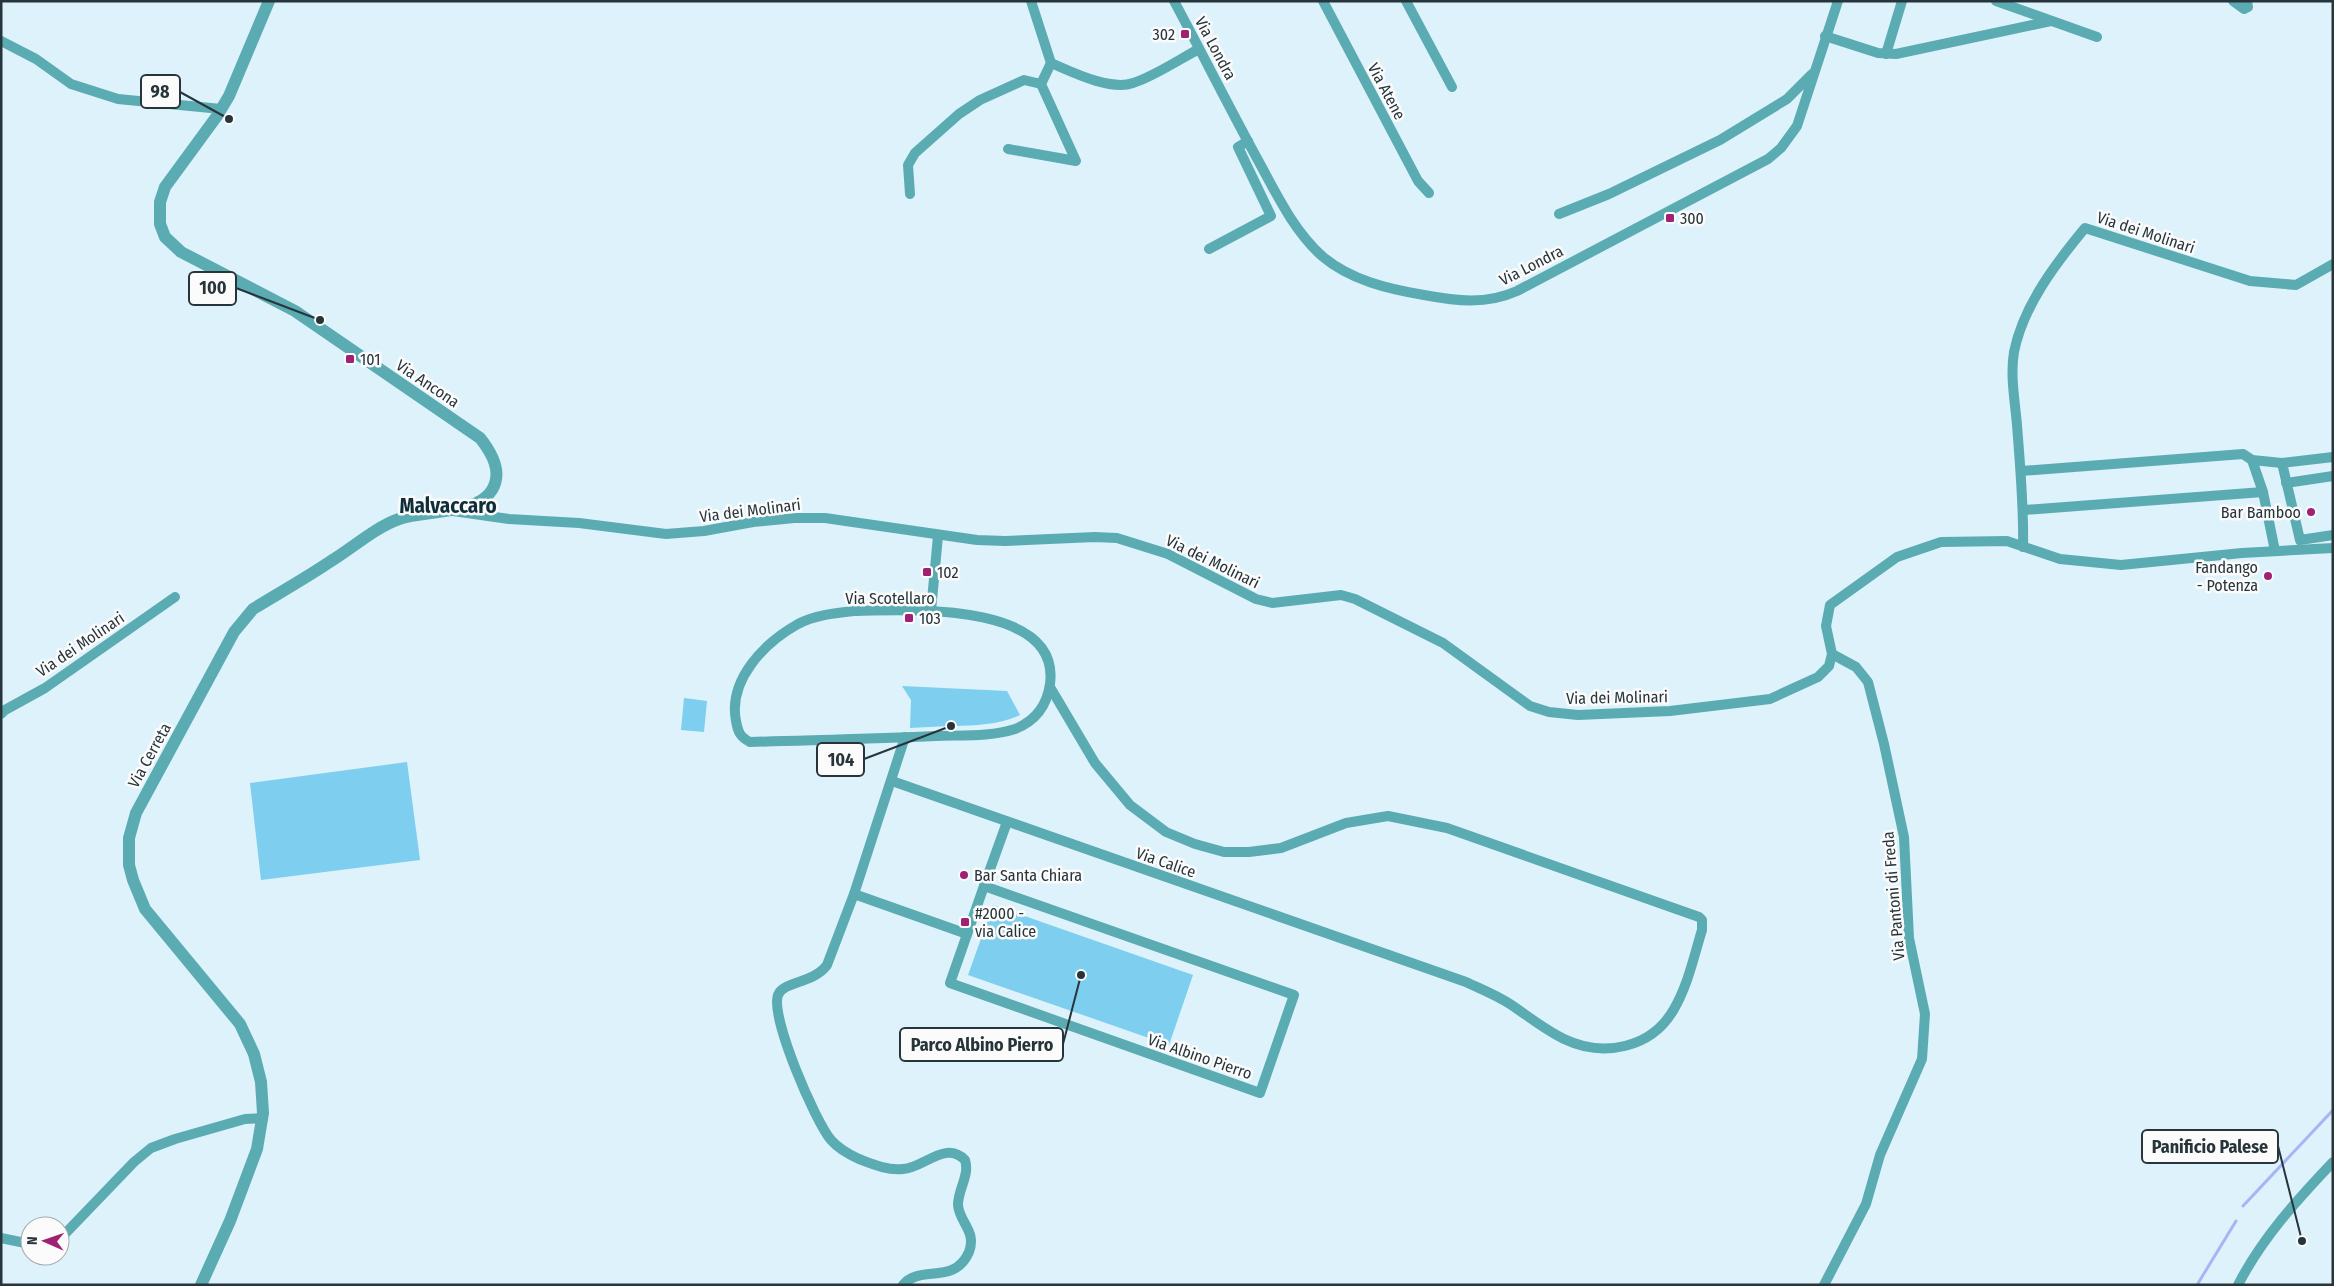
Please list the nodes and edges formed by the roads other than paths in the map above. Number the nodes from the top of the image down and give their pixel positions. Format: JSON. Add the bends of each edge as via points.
{"nodes":[{"id":1,"x":269,"y":1,"type":"edge"},
{"id":2,"x":1031,"y":1,"type":"edge"},
{"id":3,"x":1174,"y":1,"type":"edge"},
{"id":4,"x":1322,"y":1,"type":"edge"},
{"id":5,"x":1406,"y":1,"type":"edge"},
{"id":6,"x":1838,"y":1,"type":"edge"},
{"id":7,"x":1902,"y":1,"type":"edge"},
{"id":8,"x":1996,"y":1,"type":"edge"},
{"id":9,"x":2233,"y":1,"type":"edge"},
{"id":10,"x":2247,"y":1,"type":"edge"},
{"id":11,"x":2051,"y":21,"type":"junction"},
{"id":12,"x":1825,"y":36,"type":"junction"},
{"id":13,"x":2097,"y":38,"type":"dead end"},
{"id":14,"x":1,"y":42,"type":"edge"},
{"id":15,"x":1199,"y":49,"type":"junction"},
{"id":16,"x":1886,"y":54,"type":"junction"},
{"id":17,"x":1051,"y":63,"type":"junction"},
{"id":18,"x":1815,"y":72,"type":"junction"},
{"id":19,"x":1041,"y":84,"type":"junction"},
{"id":20,"x":1452,"y":88,"type":"dead end"},
{"id":21,"x":221,"y":109,"type":"junction"},
{"id":22,"x":1248,"y":141,"type":"junction"},
{"id":23,"x":1008,"y":149,"type":"dead end"},
{"id":24,"x":1428,"y":193,"type":"dead end"},
{"id":25,"x":910,"y":194,"type":"dead end"},
{"id":26,"x":1559,"y":214,"type":"dead end"},
{"id":27,"x":1209,"y":249,"type":"dead end"},
{"id":28,"x":2333,"y":264,"type":"edge"},
{"id":29,"x":2333,"y":457,"type":"edge"},
{"id":30,"x":2252,"y":460,"type":"junction"},
{"id":31,"x":2282,"y":464,"type":"junction"},
{"id":32,"x":2020,"y":471,"type":"junction"},
{"id":33,"x":2333,"y":476,"type":"edge"},
{"id":34,"x":2286,"y":483,"type":"junction"},
{"id":35,"x":2263,"y":492,"type":"junction"},
{"id":36,"x":2024,"y":510,"type":"junction"},
{"id":37,"x":452,"y":511,"type":"junction"},
{"id":38,"x":2333,"y":535,"type":"edge"},
{"id":39,"x":938,"y":536,"type":"junction"},
{"id":40,"x":2023,"y":547,"type":"junction"},
{"id":41,"x":2333,"y":548,"type":"edge"},
{"id":42,"x":2275,"y":551,"type":"junction"},
{"id":43,"x":175,"y":597,"type":"dead end"},
{"id":44,"x":931,"y":611,"type":"junction"},
{"id":45,"x":1832,"y":654,"type":"junction"},
{"id":46,"x":1050,"y":687,"type":"junction"},
{"id":47,"x":1,"y":714,"type":"edge"},
{"id":48,"x":905,"y":737,"type":"junction"},
{"id":49,"x":892,"y":781,"type":"junction"},
{"id":50,"x":1007,"y":822,"type":"junction"},
{"id":51,"x":984,"y":886,"type":"junction"},
{"id":52,"x":854,"y":894,"type":"junction"},
{"id":53,"x":967,"y":934,"type":"junction"},
{"id":54,"x":263,"y":1118,"type":"junction"},
{"id":55,"x":2333,"y":1162,"type":"edge"},
{"id":56,"x":70,"y":1229,"type":"edge"},
{"id":57,"x":1,"y":1238,"type":"edge"},
{"id":58,"x":20,"y":1242,"type":"edge"},
{"id":59,"x":201,"y":1285,"type":"edge"},
{"id":60,"x":903,"y":1285,"type":"edge"},
{"id":61,"x":1824,"y":1285,"type":"edge"},
{"id":62,"x":2238,"y":1285,"type":"edge"}],
"edges":[{"from":1,"to":21,"type":"street","name":"Via Ancona"},
{"from":2,"to":17,"type":"street"},
{"from":3,"to":15,"type":"street","name":"Via Londra"},
{"from":4,"to":24,"type":"street","name":"Via Atene","via":[[1418,181]]},
{"from":5,"to":20,"type":"street"},
{"from":6,"to":12,"type":"street","name":"Via Londra"},
{"from":7,"to":16,"type":"street"},
{"from":8,"to":11,"type":"street"},
{"from":9,"to":10,"type":"street","via":[[2244,9],[2248,7]]},
{"from":11,"to":13,"type":"street"},
{"from":11,"to":16,"type":"street"},
{"from":12,"to":16,"type":"street"},
{"from":12,"to":18,"type":"street","name":"Via Londra"},
{"from":14,"to":21,"type":"street","via":[[36,59],[70,84],[118,99]]},
{"from":15,"to":17,"type":"street","via":[[1132,84],[1089,79]]},
{"from":15,"to":22,"type":"street","name":"Via Londra"},
{"from":17,"to":19,"type":"street"},
{"from":18,"to":22,"type":"street","name":"Via Londra","via":[[1797,126],[1781,148],[1768,159],[1517,291],[1487,301],[1408,292],[1375,284],[1337,267],[1322,256],[1290,218]]},
{"from":18,"to":26,"type":"street","via":[[1787,98],[1720,140],[1609,194]]},
{"from":19,"to":23,"type":"street","via":[[1076,161]]},
{"from":19,"to":25,"type":"street","via":[[1024,80],[980,100],[959,114],[915,153],[908,165]]},
{"from":21,"to":37,"type":"street","name":"Via Ancona","via":[[165,188],[160,202],[160,224],[165,238],[181,252],[295,311],[480,438],[494,459],[496,470],[492,490],[483,500]]},
{"from":22,"to":27,"type":"street","via":[[1238,147],[1271,216]]},
{"from":28,"to":32,"type":"street","name":"Via dei Molinari","via":[[2296,285],[2250,281],[2086,228],[2059,260],[2034,301],[2014,353],[2012,376]]},
{"from":29,"to":31,"type":"street"},
{"from":30,"to":31,"type":"street"},
{"from":30,"to":32,"type":"street","via":[[2243,454]]},
{"from":30,"to":35,"type":"street"},
{"from":31,"to":34,"type":"street"},
{"from":32,"to":36,"type":"street","name":"Via dei Molinari"},
{"from":33,"to":34,"type":"street"},
{"from":34,"to":38,"type":"street","via":[[2300,540]]},
{"from":35,"to":36,"type":"street"},
{"from":35,"to":42,"type":"street"},
{"from":36,"to":40,"type":"street","name":"Via dei Molinari"},
{"from":37,"to":39,"type":"street","name":"Via dei Molinari","via":[[666,534],[754,522],[825,518]]},
{"from":37,"to":54,"type":"street","name":"Via Cerreta","via":[[430,512],[379,528],[243,619],[132,825],[129,865],[138,895],[154,921],[244,1031],[259,1074]]},
{"from":39,"to":44,"type":"street"},
{"from":39,"to":45,"type":"street","name":"Via dei Molinari","via":[[1005,541],[1117,538],[1168,554],[1256,599],[1272,603],[1340,595],[1355,599],[1443,642],[1518,699],[1549,712],[1578,715],[1670,711],[1770,699],[1818,677],[1829,666]]},
{"from":40,"to":42,"type":"street","via":[[2060,558],[2121,565]]},
{"from":40,"to":45,"type":"street","via":[[2007,542],[1942,542],[1897,557],[1830,606],[1826,626]]},
{"from":41,"to":42,"type":"street"},
{"from":43,"to":47,"type":"street","name":"Via dei Molinari","via":[[45,688]]},
{"from":44,"to":46,"type":"street","name":"Via Scotellaro","via":[[996,620],[1027,633],[1045,654]]},
{"from":44,"to":48,"type":"street","name":"Via Scotellaro","via":[[854,611],[825,615],[799,624],[758,656],[742,678],[736,693],[734,713],[738,732],[750,742]]},
{"from":45,"to":61,"type":"street","name":"Via Pantoni di Freda","via":[[1856,667],[1868,682],[1882,735],[1904,837],[1909,938],[1925,1014],[1922,1059],[1880,1155],[1866,1204]]},
{"from":46,"to":48,"type":"street","name":"Via Scotellaro","via":[[1042,709],[1015,728],[1003,732]]},
{"from":46,"to":50,"type":"street","name":"Via Calice","via":[[1095,763],[1130,805],[1166,832],[1224,852],[1249,852],[1281,848],[1346,823],[1388,816],[1447,828],[1702,920],[1681,994],[1669,1017],[1649,1036],[1618,1048],[1599,1049],[1565,1040],[1466,982]]},
{"from":48,"to":49,"type":"street"},
{"from":49,"to":50,"type":"street","name":"Via Calice"},
{"from":49,"to":52,"type":"street"},
{"from":50,"to":51,"type":"street"},
{"from":51,"to":53,"type":"street","name":"Via Albino Pierro"},
{"from":51,"to":53,"type":"street","name":"Via Albino Pierro","via":[[1294,995],[1260,1093],[950,983]]},
{"from":52,"to":53,"type":"street"},
{"from":52,"to":60,"type":"street","via":[[822,973],[783,988],[776,1005],[780,1030],[811,1103],[822,1126],[838,1146],[858,1158],[896,1170],[915,1166],[940,1153],[960,1155],[965,1160],[966,1173],[958,1205],[970,1231],[969,1254],[950,1276],[915,1277]]},
{"from":54,"to":56,"type":"street","via":[[246,1119],[150,1148]]},
{"from":54,"to":59,"type":"street","name":"Via Cerreta","via":[[258,1144],[238,1201]]},
{"from":55,"to":62,"type":"street","via":[[2285,1214],[2246,1268]]},
{"from":57,"to":58,"type":"street"}]}
